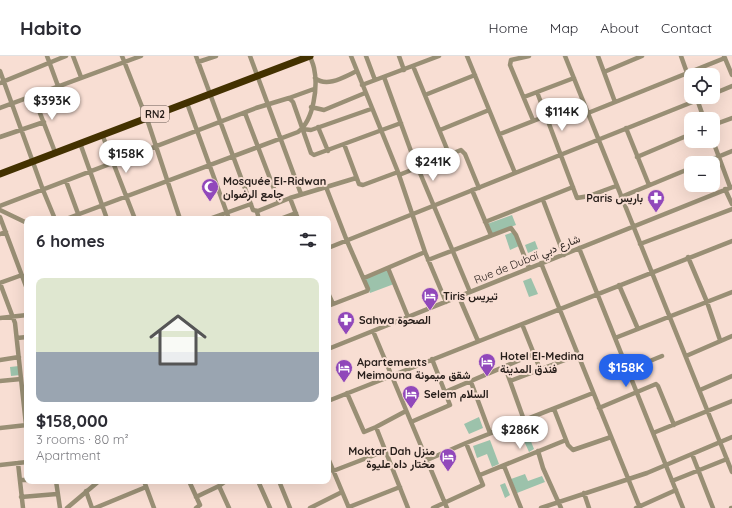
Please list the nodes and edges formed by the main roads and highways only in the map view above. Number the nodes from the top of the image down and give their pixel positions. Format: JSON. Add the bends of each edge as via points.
{"nodes":[{"id":1,"x":310,"y":56,"type":"edge"},
{"id":2,"x":0,"y":174,"type":"edge"}],
"edges":[{"from":1,"to":2,"type":"highway","number":"RN2"}]}
